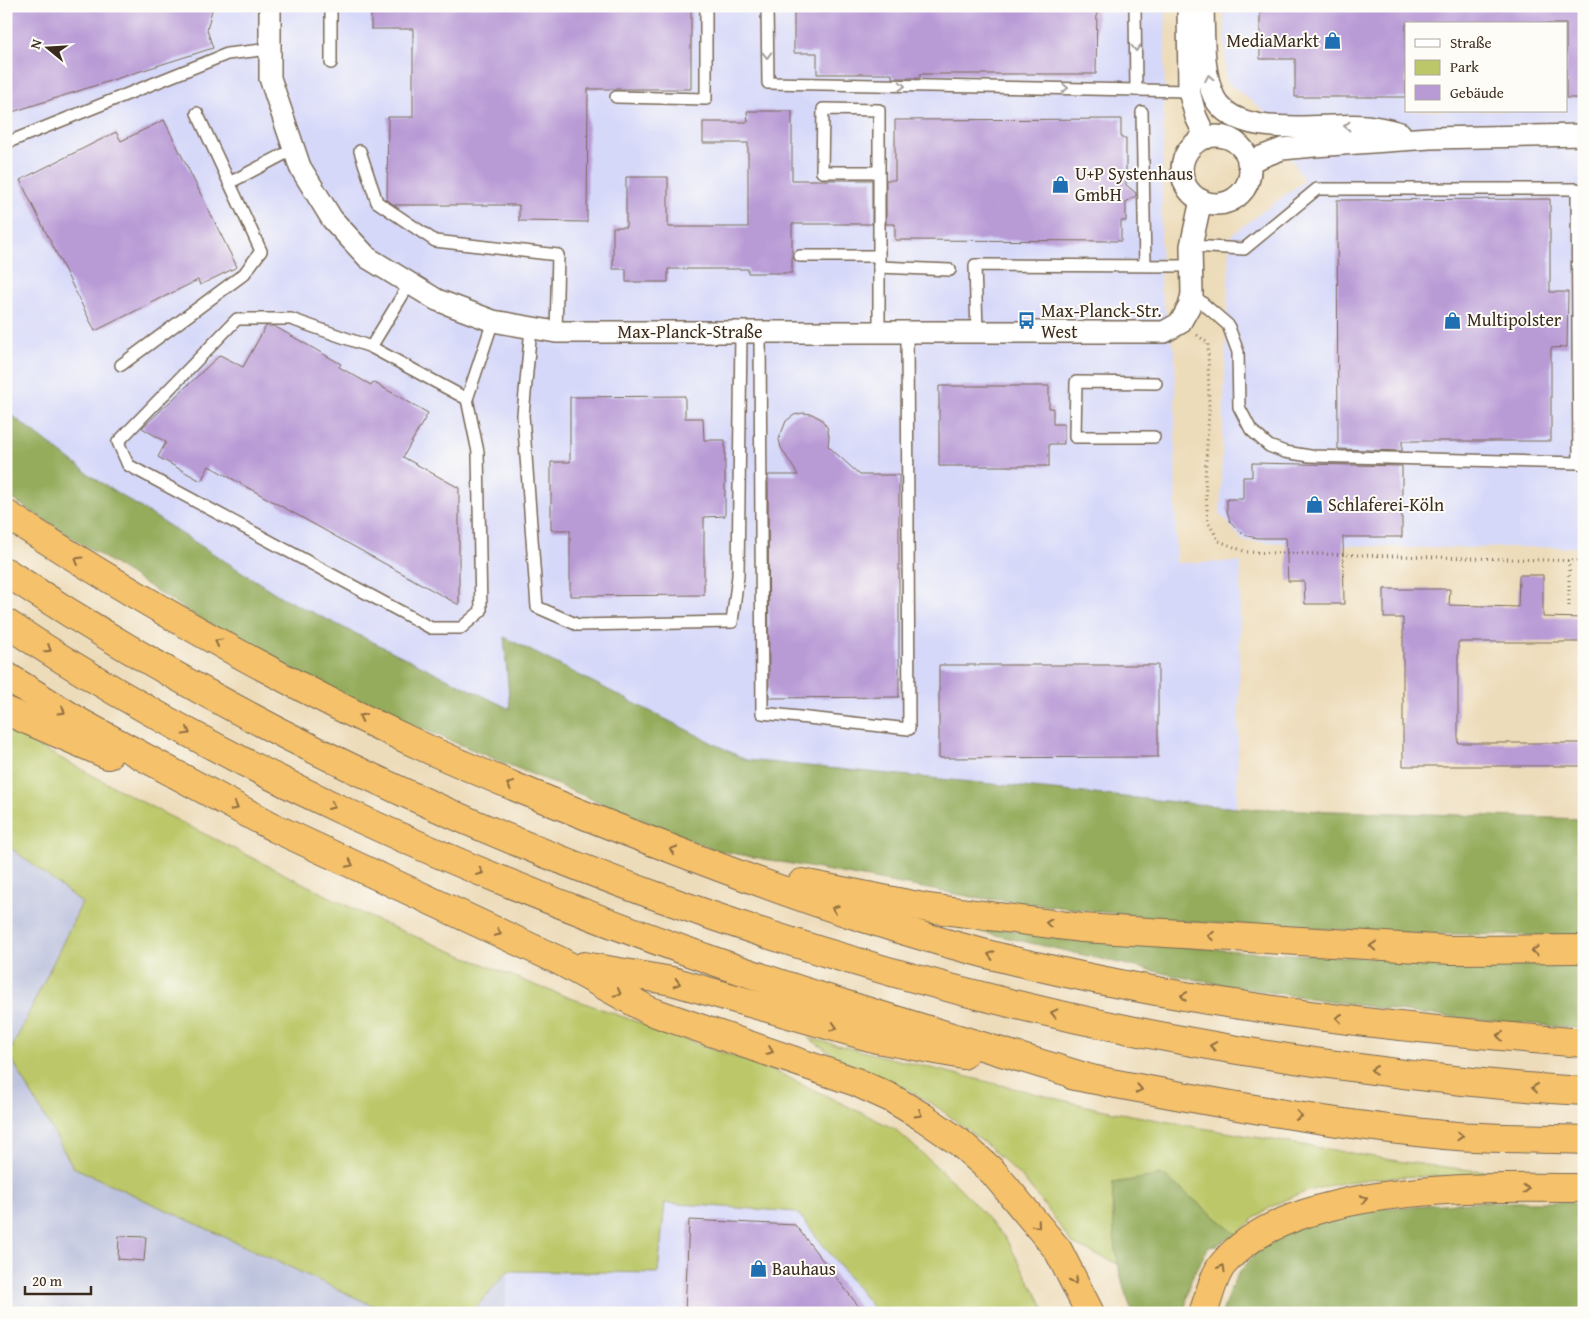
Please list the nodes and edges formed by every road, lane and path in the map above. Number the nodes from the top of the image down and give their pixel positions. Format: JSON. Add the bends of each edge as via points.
{"nodes":[{"id":1,"x":270,"y":6,"type":"edge"},
{"id":2,"x":331,"y":6,"type":"edge"},
{"id":3,"x":706,"y":6,"type":"edge"},
{"id":4,"x":767,"y":6,"type":"edge"},
{"id":5,"x":1135,"y":6,"type":"edge"},
{"id":6,"x":1188,"y":6,"type":"edge"},
{"id":7,"x":1203,"y":6,"type":"edge"},
{"id":8,"x":270,"y":49,"type":"junction"},
{"id":9,"x":332,"y":63,"type":"dead end"},
{"id":10,"x":1136,"y":90,"type":"junction"},
{"id":11,"x":1189,"y":91,"type":"junction"},
{"id":12,"x":616,"y":97,"type":"dead end"},
{"id":13,"x":1142,"y":112,"type":"dead end"},
{"id":14,"x":197,"y":113,"type":"dead end"},
{"id":15,"x":1584,"y":135,"type":"edge"},
{"id":16,"x":1206,"y":138,"type":"junction"},
{"id":17,"x":1430,"y":138,"type":"junction"},
{"id":18,"x":6,"y":143,"type":"edge"},
{"id":19,"x":294,"y":149,"type":"junction"},
{"id":20,"x":360,"y":151,"type":"dead end"},
{"id":21,"x":1248,"y":162,"type":"junction"},
{"id":22,"x":879,"y":172,"type":"junction"},
{"id":23,"x":229,"y":183,"type":"junction"},
{"id":24,"x":1580,"y":189,"type":"edge"},
{"id":25,"x":1200,"y":200,"type":"junction"},
{"id":26,"x":800,"y":256,"type":"dead end"},
{"id":27,"x":1191,"y":256,"type":"junction"},
{"id":28,"x":879,"y":261,"type":"junction"},
{"id":29,"x":1146,"y":265,"type":"junction"},
{"id":30,"x":950,"y":270,"type":"dead end"},
{"id":31,"x":410,"y":284,"type":"junction"},
{"id":32,"x":1192,"y":294,"type":"junction"},
{"id":33,"x":493,"y":321,"type":"junction"},
{"id":34,"x":1180,"y":323,"type":"junction"},
{"id":35,"x":532,"y":328,"type":"junction"},
{"id":36,"x":556,"y":332,"type":"junction"},
{"id":37,"x":750,"y":332,"type":"junction"},
{"id":38,"x":879,"y":332,"type":"junction"},
{"id":39,"x":907,"y":332,"type":"junction"},
{"id":40,"x":977,"y":332,"type":"junction"},
{"id":41,"x":371,"y":346,"type":"junction"},
{"id":42,"x":121,"y":365,"type":"dead end"},
{"id":43,"x":1156,"y":384,"type":"dead end"},
{"id":44,"x":467,"y":399,"type":"junction"},
{"id":45,"x":1154,"y":437,"type":"dead end"},
{"id":46,"x":1581,"y":463,"type":"edge"},
{"id":47,"x":6,"y":514,"type":"edge"},
{"id":48,"x":1569,"y":560,"type":"junction"},
{"id":49,"x":1584,"y":561,"type":"edge"},
{"id":50,"x":6,"y":572,"type":"edge"},
{"id":51,"x":1569,"y":608,"type":"dead end"},
{"id":52,"x":6,"y":623,"type":"edge"},
{"id":53,"x":6,"y":676,"type":"edge"},
{"id":54,"x":6,"y":710,"type":"edge"},
{"id":55,"x":206,"y":792,"type":"junction"},
{"id":56,"x":718,"y":867,"type":"junction"},
{"id":57,"x":1584,"y":949,"type":"edge"},
{"id":58,"x":560,"y":962,"type":"junction"},
{"id":59,"x":1584,"y":1043,"type":"edge"},
{"id":60,"x":1091,"y":1079,"type":"junction"},
{"id":61,"x":1584,"y":1091,"type":"edge"},
{"id":62,"x":1584,"y":1140,"type":"edge"},
{"id":63,"x":1584,"y":1188,"type":"edge"},
{"id":64,"x":1090,"y":1313,"type":"edge"},
{"id":65,"x":1203,"y":1313,"type":"edge"}],
"edges":[{"from":1,"to":8,"type":"street","name":"Max-Planck-Straße"},
{"from":2,"to":9,"type":"lane"},
{"from":3,"to":12,"type":"lane","via":[[706,99]]},
{"from":4,"to":10,"type":"lane","one_way":true,"via":[[768,83]]},
{"from":5,"to":10,"type":"lane","one_way":true},
{"from":6,"to":11,"type":"street"},
{"from":17,"to":7,"type":"street","one_way":true,"via":[[1366,126],[1267,126],[1244,121],[1228,113],[1215,99],[1209,83]]},
{"from":8,"to":18,"type":"lane","via":[[227,54]]},
{"from":8,"to":19,"type":"street","name":"Max-Planck-Straße","via":[[270,78]]},
{"from":10,"to":11,"type":"lane"},
{"from":11,"to":16,"type":"street"},
{"from":13,"to":29,"type":"lane"},
{"from":14,"to":23,"type":"lane"},
{"from":15,"to":17,"type":"street"},
{"from":16,"to":21,"type":"street","via":[[1221,136],[1232,140]]},
{"from":16,"to":25,"type":"street","via":[[1187,152],[1182,168],[1187,188]]},
{"from":17,"to":21,"type":"street","via":[[1282,149]]},
{"from":19,"to":23,"type":"lane"},
{"from":19,"to":31,"type":"street","name":"Max-Planck-Straße","via":[[300,167],[332,219],[368,258]]},
{"from":20,"to":36,"type":"lane","via":[[377,202],[435,241],[558,255]]},
{"from":21,"to":25,"type":"street","via":[[1247,182],[1238,196],[1219,204]]},
{"from":22,"to":22,"type":"lane","via":[[879,110],[823,109],[822,172]]},
{"from":22,"to":28,"type":"lane"},
{"from":23,"to":42,"type":"lane","via":[[261,251],[244,274]]},
{"from":24,"to":27,"type":"lane","via":[[1317,189],[1244,249]]},
{"from":24,"to":46,"type":"lane"},
{"from":25,"to":27,"type":"street"},
{"from":26,"to":28,"type":"lane"},
{"from":27,"to":29,"type":"lane"},
{"from":27,"to":32,"type":"street"},
{"from":28,"to":30,"type":"lane"},
{"from":28,"to":38,"type":"lane"},
{"from":29,"to":40,"type":"lane","via":[[976,265]]},
{"from":31,"to":33,"type":"street","name":"Max-Planck-Straße","via":[[437,300]]},
{"from":31,"to":41,"type":"lane"},
{"from":32,"to":34,"type":"street"},
{"from":32,"to":46,"type":"lane","via":[[1228,325],[1238,352],[1239,407],[1251,430],[1269,446],[1310,456]]},
{"from":33,"to":35,"type":"street","name":"Max-Planck-Straße"},
{"from":33,"to":44,"type":"lane"},
{"from":34,"to":40,"type":"street","name":"Max-Planck-Straße","via":[[1164,332]]},
{"from":34,"to":48,"type":"path","via":[[1208,343],[1205,479],[1208,522],[1219,541],[1246,552]]},
{"from":35,"to":36,"type":"street","name":"Max-Planck-Straße"},
{"from":35,"to":37,"type":"lane","via":[[523,414],[537,607],[578,625],[732,622],[738,576]]},
{"from":36,"to":37,"type":"street","name":"Max-Planck-Straße"},
{"from":37,"to":38,"type":"street","name":"Max-Planck-Straße"},
{"from":37,"to":39,"type":"lane","via":[[762,713],[909,729]]},
{"from":38,"to":39,"type":"street","name":"Max-Planck-Straße"},
{"from":39,"to":40,"type":"street","name":"Max-Planck-Straße"},
{"from":41,"to":44,"type":"lane"},
{"from":41,"to":44,"type":"lane","via":[[291,320],[236,319],[118,442],[128,465],[431,628],[461,628],[481,611],[478,452]]},
{"from":43,"to":45,"type":"lane","via":[[1076,382],[1075,437]]},
{"from":56,"to":47,"type":"highway","one_way":true,"via":[[555,804],[342,708],[158,608]]},
{"from":48,"to":49,"type":"path"},
{"from":48,"to":51,"type":"path"},
{"from":61,"to":50,"type":"highway","one_way":true,"via":[[1432,1078],[1314,1063],[1116,1028],[847,959],[714,916],[546,853],[329,756],[187,680]]},
{"from":52,"to":60,"type":"highway","one_way":true,"via":[[121,695],[210,745],[363,821],[483,873],[722,964]]},
{"from":53,"to":55,"type":"highway","one_way":true,"via":[[82,723]]},
{"from":54,"to":55,"type":"highway","via":[[122,761]]},
{"from":55,"to":58,"type":"highway","one_way":true,"via":[[308,844]]},
{"from":57,"to":56,"type":"highway","one_way":true,"via":[[1452,950],[1082,928],[928,908]]},
{"from":59,"to":56,"type":"highway","one_way":true,"via":[[1415,1028],[1137,988],[1038,967],[883,926]]},
{"from":58,"to":60,"type":"highway","one_way":true,"via":[[672,981],[877,1039]]},
{"from":58,"to":64,"type":"highway","one_way":true,"via":[[650,1011],[856,1082],[924,1117],[993,1172],[1058,1250]]},
{"from":60,"to":62,"type":"highway","one_way":true,"via":[[1190,1099],[1366,1127],[1446,1135]]},
{"from":65,"to":63,"type":"highway","one_way":true,"via":[[1222,1266],[1244,1242],[1279,1222],[1390,1194]]}]}
